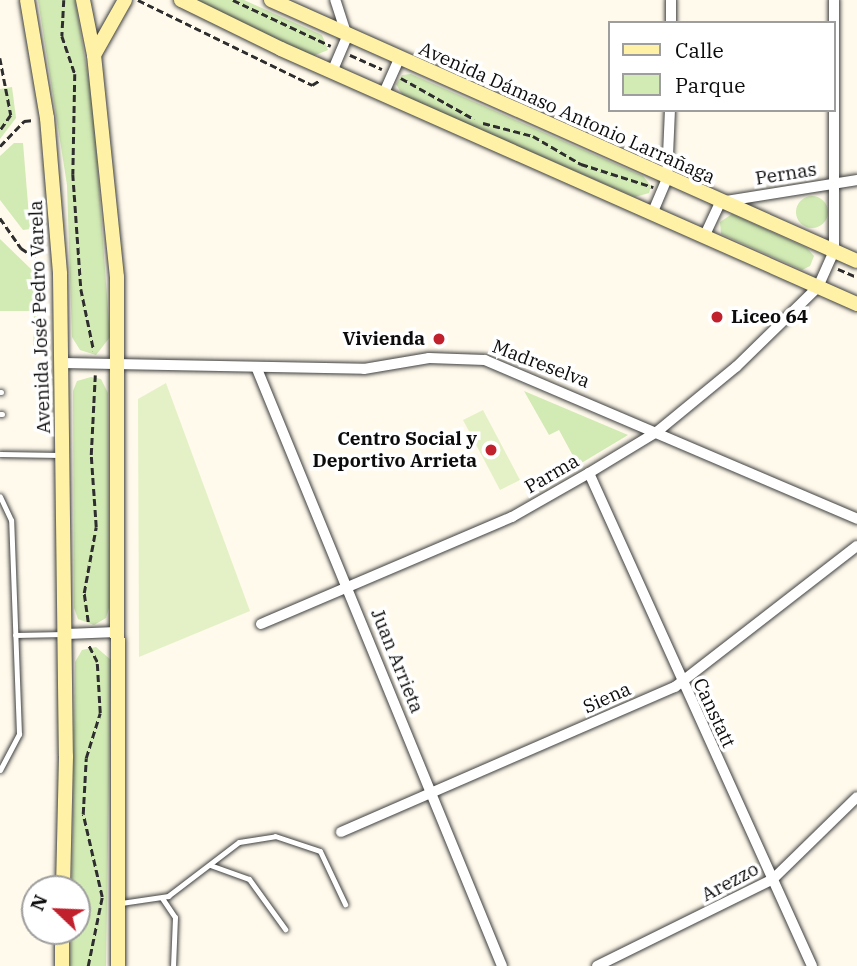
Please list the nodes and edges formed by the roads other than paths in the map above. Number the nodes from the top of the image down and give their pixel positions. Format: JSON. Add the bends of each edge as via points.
{"nodes":[{"id":1,"x":27,"y":0,"type":"edge"},
{"id":2,"x":83,"y":0,"type":"edge"},
{"id":3,"x":125,"y":0,"type":"edge"},
{"id":4,"x":181,"y":0,"type":"edge"},
{"id":5,"x":271,"y":0,"type":"edge"},
{"id":6,"x":335,"y":0,"type":"edge"},
{"id":7,"x":671,"y":0,"type":"edge"},
{"id":8,"x":847,"y":0,"type":"edge"},
{"id":9,"x":834,"y":1,"type":"edge"},
{"id":10,"x":671,"y":21,"type":"edge"},
{"id":11,"x":834,"y":21,"type":"edge"},
{"id":12,"x":347,"y":36,"type":"junction"},
{"id":13,"x":94,"y":55,"type":"junction"},
{"id":14,"x":399,"y":59,"type":"junction"},
{"id":15,"x":332,"y":72,"type":"junction"},
{"id":16,"x":383,"y":95,"type":"junction"},
{"id":17,"x":670,"y":112,"type":"edge"},
{"id":18,"x":835,"y":112,"type":"edge"},
{"id":19,"x":857,"y":180,"type":"edge"},
{"id":20,"x":664,"y":184,"type":"junction"},
{"id":21,"x":836,"y":184,"type":"junction"},
{"id":22,"x":720,"y":202,"type":"junction"},
{"id":23,"x":652,"y":214,"type":"junction"},
{"id":24,"x":704,"y":237,"type":"junction"},
{"id":25,"x":831,"y":258,"type":"junction"},
{"id":26,"x":857,"y":261,"type":"edge"},
{"id":27,"x":818,"y":287,"type":"junction"},
{"id":28,"x":857,"y":304,"type":"edge"},
{"id":29,"x":63,"y":363,"type":"junction"},
{"id":30,"x":119,"y":364,"type":"junction"},
{"id":31,"x":257,"y":369,"type":"junction"},
{"id":32,"x":658,"y":431,"type":"junction"},
{"id":33,"x":0,"y":454,"type":"edge"},
{"id":34,"x":64,"y":455,"type":"junction"},
{"id":35,"x":589,"y":473,"type":"junction"},
{"id":36,"x":0,"y":496,"type":"edge"},
{"id":37,"x":857,"y":519,"type":"edge"},
{"id":38,"x":857,"y":546,"type":"edge"},
{"id":39,"x":349,"y":588,"type":"junction"},
{"id":40,"x":261,"y":624,"type":"dead end"},
{"id":41,"x":118,"y":632,"type":"junction"},
{"id":42,"x":65,"y":634,"type":"junction"},
{"id":43,"x":15,"y":635,"type":"junction"},
{"id":44,"x":681,"y":683,"type":"junction"},
{"id":45,"x":1,"y":767,"type":"edge"},
{"id":46,"x":431,"y":794,"type":"junction"},
{"id":47,"x":857,"y":797,"type":"edge"},
{"id":48,"x":341,"y":832,"type":"dead end"},
{"id":49,"x":210,"y":865,"type":"junction"},
{"id":50,"x":63,"y":875,"type":"edge"},
{"id":51,"x":773,"y":879,"type":"junction"},
{"id":52,"x":162,"y":898,"type":"junction"},
{"id":53,"x":118,"y":903,"type":"junction"},
{"id":54,"x":345,"y":904,"type":"dead end"},
{"id":55,"x":285,"y":929,"type":"dead end"},
{"id":56,"x":62,"y":945,"type":"edge"},
{"id":57,"x":62,"y":966,"type":"edge"},
{"id":58,"x":118,"y":966,"type":"edge"},
{"id":59,"x":173,"y":966,"type":"edge"},
{"id":60,"x":502,"y":966,"type":"edge"},
{"id":61,"x":597,"y":966,"type":"edge"},
{"id":62,"x":812,"y":966,"type":"edge"}],
"edges":[{"from":1,"to":29,"type":"street","name":"Avenida José Pedro Varela","via":[[47,118]]},
{"from":2,"to":13,"type":"street"},
{"from":3,"to":13,"type":"street"},
{"from":4,"to":15,"type":"street"},
{"from":5,"to":12,"type":"street","name":"Avenida Dámaso Antonio Larrañaga"},
{"from":6,"to":12,"type":"street"},
{"from":7,"to":10,"type":"street"},
{"from":8,"to":9,"type":"street"},
{"from":9,"to":11,"type":"street"},
{"from":12,"to":14,"type":"street","name":"Avenida Dámaso Antonio Larrañaga"},
{"from":12,"to":15,"type":"street"},
{"from":13,"to":30,"type":"street","via":[[117,276]]},
{"from":14,"to":16,"type":"street","name":"Avenida Dámaso Antonio Larrañaga"},
{"from":14,"to":20,"type":"street","name":"Avenida Dámaso Antonio Larrañaga"},
{"from":15,"to":16,"type":"street"},
{"from":16,"to":23,"type":"street"},
{"from":17,"to":20,"type":"street"},
{"from":18,"to":21,"type":"street"},
{"from":19,"to":21,"type":"street","name":"Pernas"},
{"from":20,"to":22,"type":"street","name":"Avenida Dámaso Antonio Larrañaga"},
{"from":20,"to":23,"type":"street"},
{"from":21,"to":22,"type":"street","name":"Pernas"},
{"from":21,"to":25,"type":"street"},
{"from":22,"to":24,"type":"street","name":"Avenida Dámaso Antonio Larrañaga"},
{"from":22,"to":25,"type":"street","name":"Avenida Dámaso Antonio Larrañaga"},
{"from":23,"to":24,"type":"street"},
{"from":24,"to":27,"type":"street"},
{"from":25,"to":26,"type":"street","name":"Avenida Dámaso Antonio Larrañaga"},
{"from":25,"to":27,"type":"street"},
{"from":27,"to":28,"type":"street"},
{"from":27,"to":32,"type":"street","name":"Parma","via":[[736,367]]},
{"from":29,"to":30,"type":"street","name":"Madreselva"},
{"from":29,"to":34,"type":"street","name":"Avenida José Pedro Varela"},
{"from":30,"to":31,"type":"street","name":"Madreselva"},
{"from":30,"to":41,"type":"street"},
{"from":31,"to":32,"type":"street","name":"Madreselva","via":[[363,369],[453,356],[485,360]]},
{"from":31,"to":39,"type":"street","name":"Juan Arrieta"},
{"from":32,"to":35,"type":"street","name":"Parma"},
{"from":32,"to":37,"type":"street","name":"Madreselva"},
{"from":33,"to":34,"type":"lane"},
{"from":34,"to":42,"type":"street","name":"Avenida José Pedro Varela"},
{"from":35,"to":39,"type":"street","name":"Parma","via":[[512,517]]},
{"from":35,"to":44,"type":"street","name":"Canstatt"},
{"from":36,"to":43,"type":"lane","via":[[11,520]]},
{"from":38,"to":44,"type":"street","name":"Siena"},
{"from":39,"to":40,"type":"street","name":"Parma"},
{"from":39,"to":46,"type":"street","name":"Juan Arrieta"},
{"from":41,"to":42,"type":"street"},
{"from":41,"to":53,"type":"street"},
{"from":42,"to":43,"type":"lane"},
{"from":42,"to":50,"type":"street","name":"Avenida José Pedro Varela"},
{"from":43,"to":45,"type":"lane","via":[[19,734]]},
{"from":44,"to":46,"type":"street","name":"Siena"},
{"from":44,"to":51,"type":"street","name":"Canstatt"},
{"from":46,"to":48,"type":"street","name":"Siena"},
{"from":46,"to":60,"type":"street","name":"Juan Arrieta"},
{"from":47,"to":51,"type":"street","name":"Arezzo"},
{"from":49,"to":52,"type":"lane"},
{"from":49,"to":54,"type":"lane","via":[[239,842],[285,838],[320,851]]},
{"from":49,"to":55,"type":"lane","via":[[249,879]]},
{"from":51,"to":61,"type":"street","name":"Arezzo"},
{"from":51,"to":62,"type":"street","name":"Canstatt"},
{"from":52,"to":53,"type":"lane"},
{"from":52,"to":59,"type":"lane","via":[[174,917]]},
{"from":53,"to":58,"type":"street"},
{"from":56,"to":57,"type":"street"}]}
